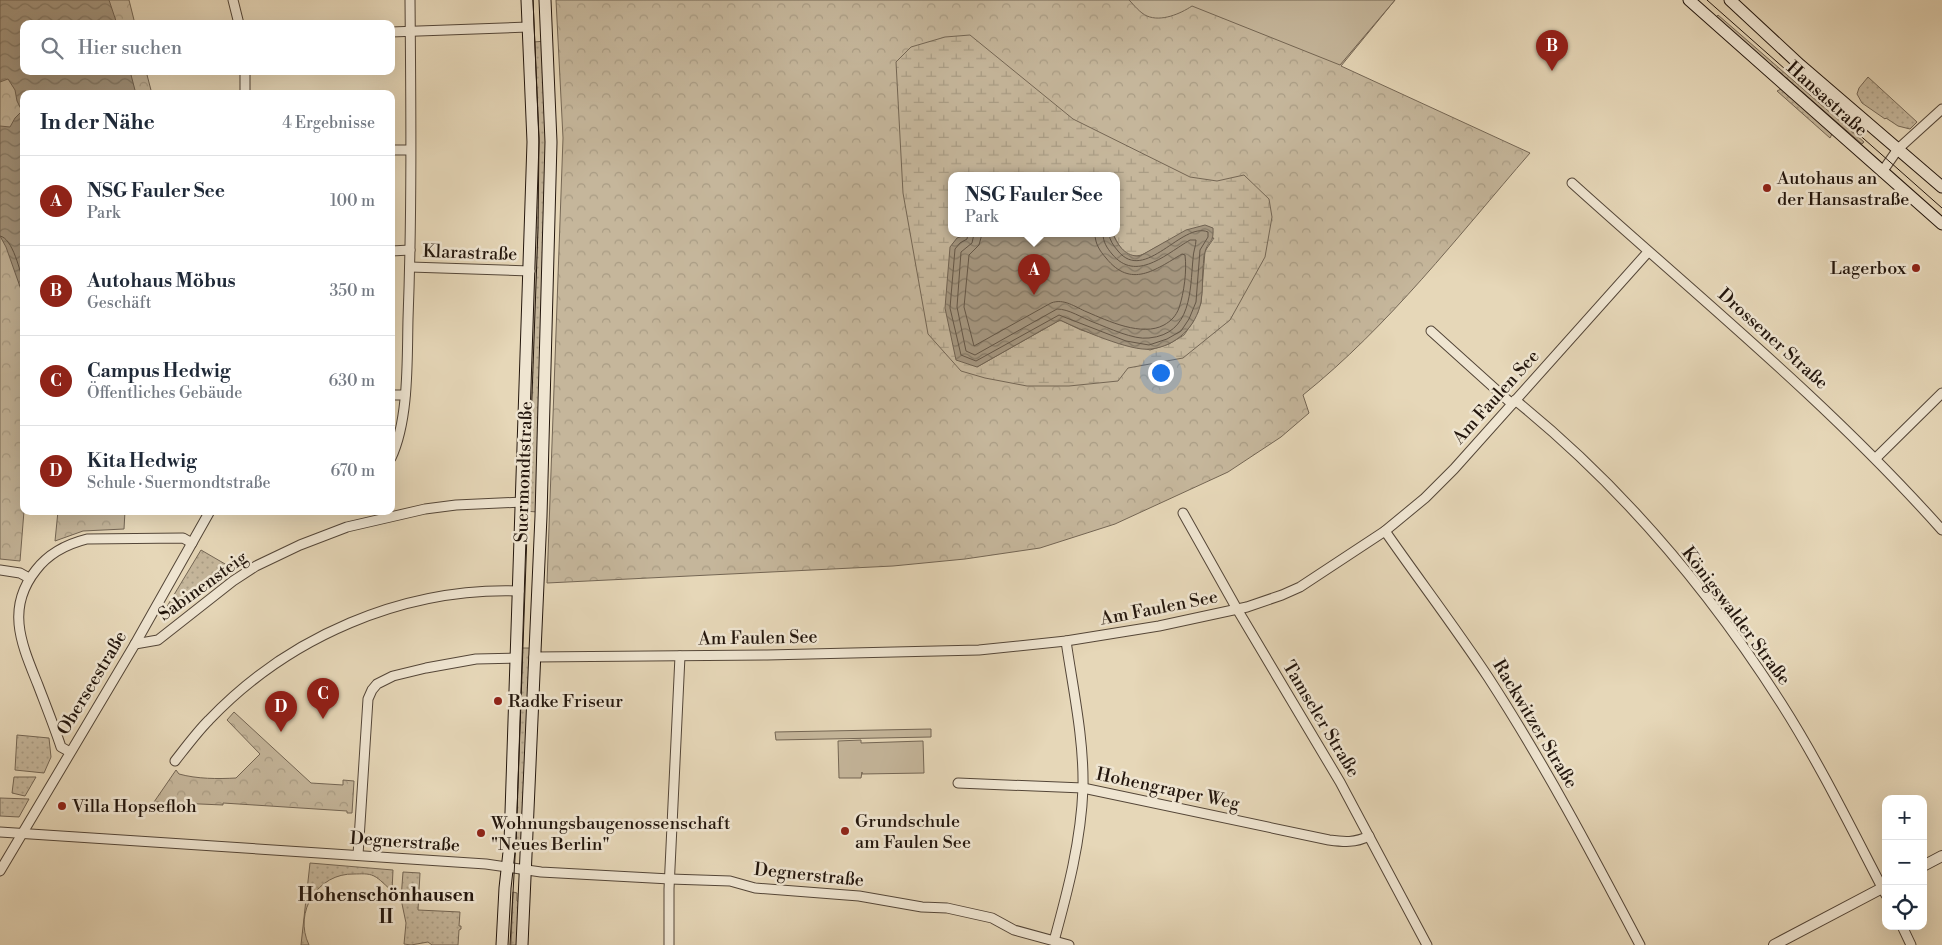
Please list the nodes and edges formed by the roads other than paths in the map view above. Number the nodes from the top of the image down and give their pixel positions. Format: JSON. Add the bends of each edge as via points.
{"nodes":[{"id":1,"x":233,"y":0,"type":"edge"},
{"id":2,"x":410,"y":0,"type":"edge"},
{"id":3,"x":526,"y":0,"type":"edge"},
{"id":4,"x":545,"y":0,"type":"edge"},
{"id":5,"x":1688,"y":0,"type":"edge"},
{"id":6,"x":1730,"y":0,"type":"edge"},
{"id":7,"x":238,"y":20,"type":"edge"},
{"id":8,"x":528,"y":27,"type":"junction"},
{"id":9,"x":410,"y":31,"type":"junction"},
{"id":10,"x":395,"y":32,"type":"edge"},
{"id":11,"x":245,"y":75,"type":"edge"},
{"id":12,"x":245,"y":90,"type":"edge"},
{"id":13,"x":1942,"y":109,"type":"edge"},
{"id":14,"x":1898,"y":149,"type":"junction"},
{"id":15,"x":395,"y":150,"type":"edge"},
{"id":16,"x":410,"y":150,"type":"junction"},
{"id":17,"x":1882,"y":172,"type":"junction"},
{"id":18,"x":1572,"y":183,"type":"dead end"},
{"id":19,"x":1942,"y":187,"type":"edge"},
{"id":20,"x":1942,"y":224,"type":"edge"},
{"id":21,"x":410,"y":250,"type":"junction"},
{"id":22,"x":395,"y":252,"type":"edge"},
{"id":23,"x":1648,"y":252,"type":"junction"},
{"id":24,"x":410,"y":267,"type":"junction"},
{"id":25,"x":530,"y":271,"type":"junction"},
{"id":26,"x":1431,"y":331,"type":"dead end"},
{"id":27,"x":1942,"y":393,"type":"edge"},
{"id":28,"x":395,"y":395,"type":"edge"},
{"id":29,"x":405,"y":395,"type":"junction"},
{"id":30,"x":1514,"y":402,"type":"junction"},
{"id":31,"x":395,"y":444,"type":"edge"},
{"id":32,"x":1876,"y":458,"type":"junction"},
{"id":33,"x":522,"y":502,"type":"junction"},
{"id":34,"x":395,"y":513,"type":"edge"},
{"id":35,"x":1182,"y":513,"type":"dead end"},
{"id":36,"x":208,"y":515,"type":"edge"},
{"id":37,"x":380,"y":515,"type":"edge"},
{"id":38,"x":1942,"y":530,"type":"edge"},
{"id":39,"x":1385,"y":531,"type":"junction"},
{"id":40,"x":192,"y":543,"type":"junction"},
{"id":41,"x":0,"y":570,"type":"edge"},
{"id":42,"x":30,"y":578,"type":"junction"},
{"id":43,"x":518,"y":591,"type":"junction"},
{"id":44,"x":1237,"y":609,"type":"junction"},
{"id":45,"x":1066,"y":641,"type":"junction"},
{"id":46,"x":135,"y":644,"type":"junction"},
{"id":47,"x":680,"y":656,"type":"junction"},
{"id":48,"x":534,"y":657,"type":"junction"},
{"id":49,"x":515,"y":658,"type":"junction"},
{"id":50,"x":70,"y":752,"type":"junction"},
{"id":51,"x":175,"y":761,"type":"dead end"},
{"id":52,"x":958,"y":783,"type":"dead end"},
{"id":53,"x":1083,"y":788,"type":"junction"},
{"id":54,"x":0,"y":832,"type":"edge"},
{"id":55,"x":22,"y":834,"type":"junction"},
{"id":56,"x":1369,"y":836,"type":"junction"},
{"id":57,"x":358,"y":856,"type":"junction"},
{"id":58,"x":1942,"y":856,"type":"edge"},
{"id":59,"x":1927,"y":864,"type":"edge"},
{"id":60,"x":508,"y":867,"type":"junction"},
{"id":61,"x":526,"y":870,"type":"junction"},
{"id":62,"x":0,"y":871,"type":"edge"},
{"id":63,"x":670,"y":879,"type":"junction"},
{"id":64,"x":1882,"y":885,"type":"edge"},
{"id":65,"x":1882,"y":892,"type":"edge"},
{"id":66,"x":1904,"y":930,"type":"edge"},
{"id":67,"x":1054,"y":941,"type":"junction"},
{"id":68,"x":1780,"y":944,"type":"edge"},
{"id":69,"x":502,"y":945,"type":"edge"},
{"id":70,"x":522,"y":945,"type":"edge"},
{"id":71,"x":669,"y":945,"type":"edge"},
{"id":72,"x":1070,"y":945,"type":"edge"},
{"id":73,"x":1427,"y":945,"type":"edge"},
{"id":74,"x":1640,"y":945,"type":"edge"},
{"id":75,"x":1911,"y":945,"type":"edge"}],
"edges":[{"from":1,"to":7,"type":"street"},
{"from":2,"to":9,"type":"street"},
{"from":3,"to":8,"type":"main road","name":"Suermondtstraße"},
{"from":4,"to":48,"type":"main road","name":"Suermondtstraße","via":[[551,142]]},
{"from":5,"to":17,"type":"main road","name":"Hansastraße"},
{"from":6,"to":14,"type":"main road","name":"Hansastraße"},
{"from":8,"to":9,"type":"street"},
{"from":8,"to":25,"type":"main road","name":"Suermondtstraße","via":[[533,119]]},
{"from":9,"to":10,"type":"street"},
{"from":9,"to":16,"type":"street"},
{"from":11,"to":12,"type":"street"},
{"from":13,"to":14,"type":"street"},
{"from":14,"to":17,"type":"street"},
{"from":14,"to":19,"type":"main road","name":"Hansastraße"},
{"from":15,"to":16,"type":"street"},
{"from":16,"to":21,"type":"street"},
{"from":17,"to":20,"type":"main road","name":"Hansastraße"},
{"from":18,"to":23,"type":"street","name":"Drossener Straße"},
{"from":21,"to":22,"type":"street","name":"Klarastraße"},
{"from":21,"to":24,"type":"street"},
{"from":23,"to":30,"type":"street","name":"Am Faulen See"},
{"from":23,"to":32,"type":"street","name":"Drossener Straße","via":[[1822,405]]},
{"from":24,"to":25,"type":"street","name":"Klarastraße"},
{"from":24,"to":29,"type":"street"},
{"from":25,"to":33,"type":"main road","name":"Suermondtstraße"},
{"from":26,"to":30,"type":"street","name":"Königswalder Straße"},
{"from":27,"to":32,"type":"street"},
{"from":28,"to":29,"type":"street"},
{"from":29,"to":31,"type":"street"},
{"from":30,"to":39,"type":"street","name":"Am Faulen See","via":[[1425,498]]},
{"from":30,"to":64,"type":"street","name":"Königswalder Straße","via":[[1558,437],[1639,518],[1710,602],[1781,703]]},
{"from":32,"to":38,"type":"street","name":"Drossener Straße"},
{"from":33,"to":34,"type":"street","name":"Sabinensteig","via":[[456,504]]},
{"from":33,"to":43,"type":"main road","name":"Suermondtstraße"},
{"from":35,"to":44,"type":"street","name":"Tamseler Straße"},
{"from":36,"to":40,"type":"street","name":"Oberseestraße"},
{"from":37,"to":46,"type":"street","name":"Sabinensteig","via":[[365,517],[256,566],[158,640]]},
{"from":39,"to":44,"type":"street","name":"Am Faulen See","via":[[1300,587]]},
{"from":39,"to":74,"type":"street","name":"Rackwitzer Straße","via":[[1489,678],[1549,777]]},
{"from":40,"to":42,"type":"street","via":[[183,538],[76,541],[47,557]]},
{"from":40,"to":46,"type":"street","name":"Oberseestraße"},
{"from":41,"to":42,"type":"street"},
{"from":42,"to":50,"type":"street","via":[[19,606],[20,637],[61,747]]},
{"from":43,"to":49,"type":"main road","name":"Suermondtstraße"},
{"from":43,"to":51,"type":"street","via":[[440,596],[369,615],[326,632],[247,685],[208,720]]},
{"from":44,"to":45,"type":"street","name":"Am Faulen See","via":[[1160,626]]},
{"from":44,"to":56,"type":"street","name":"Tamseler Straße"},
{"from":45,"to":47,"type":"street","name":"Am Faulen See","via":[[978,650]]},
{"from":45,"to":53,"type":"street","via":[[1081,748]]},
{"from":46,"to":50,"type":"street","name":"Oberseestraße"},
{"from":47,"to":48,"type":"street","name":"Am Faulen See"},
{"from":47,"to":63,"type":"street"},
{"from":48,"to":61,"type":"main road","name":"Suermondtstraße"},
{"from":49,"to":57,"type":"street","via":[[476,659],[426,668],[383,680],[372,690],[368,699]]},
{"from":49,"to":60,"type":"main road","name":"Suermondtstraße"},
{"from":50,"to":55,"type":"street","name":"Oberseestraße"},
{"from":52,"to":53,"type":"street","name":"Hohengraper Weg"},
{"from":53,"to":56,"type":"street","name":"Hohengraper Weg","via":[[1329,840],[1350,842]]},
{"from":53,"to":67,"type":"street","via":[[1070,882]]},
{"from":54,"to":55,"type":"street","name":"Degnerstraße"},
{"from":55,"to":57,"type":"street","name":"Degnerstraße"},
{"from":55,"to":62,"type":"street","name":"Oberseestraße"},
{"from":56,"to":73,"type":"street","name":"Tamseler Straße"},
{"from":57,"to":60,"type":"street","name":"Degnerstraße"},
{"from":58,"to":59,"type":"street"},
{"from":60,"to":61,"type":"street","name":"Degnerstraße"},
{"from":60,"to":69,"type":"main road","name":"Suermondtstraße"},
{"from":61,"to":63,"type":"street","name":"Degnerstraße"},
{"from":61,"to":70,"type":"main road","name":"Suermondtstraße"},
{"from":63,"to":67,"type":"street","name":"Degnerstraße","via":[[730,881],[755,888],[858,896],[912,906],[947,908],[992,918],[1014,930]]},
{"from":63,"to":71,"type":"street"},
{"from":65,"to":68,"type":"street"},
{"from":66,"to":75,"type":"street"},
{"from":67,"to":72,"type":"street","name":"Degnerstraße"}]}
